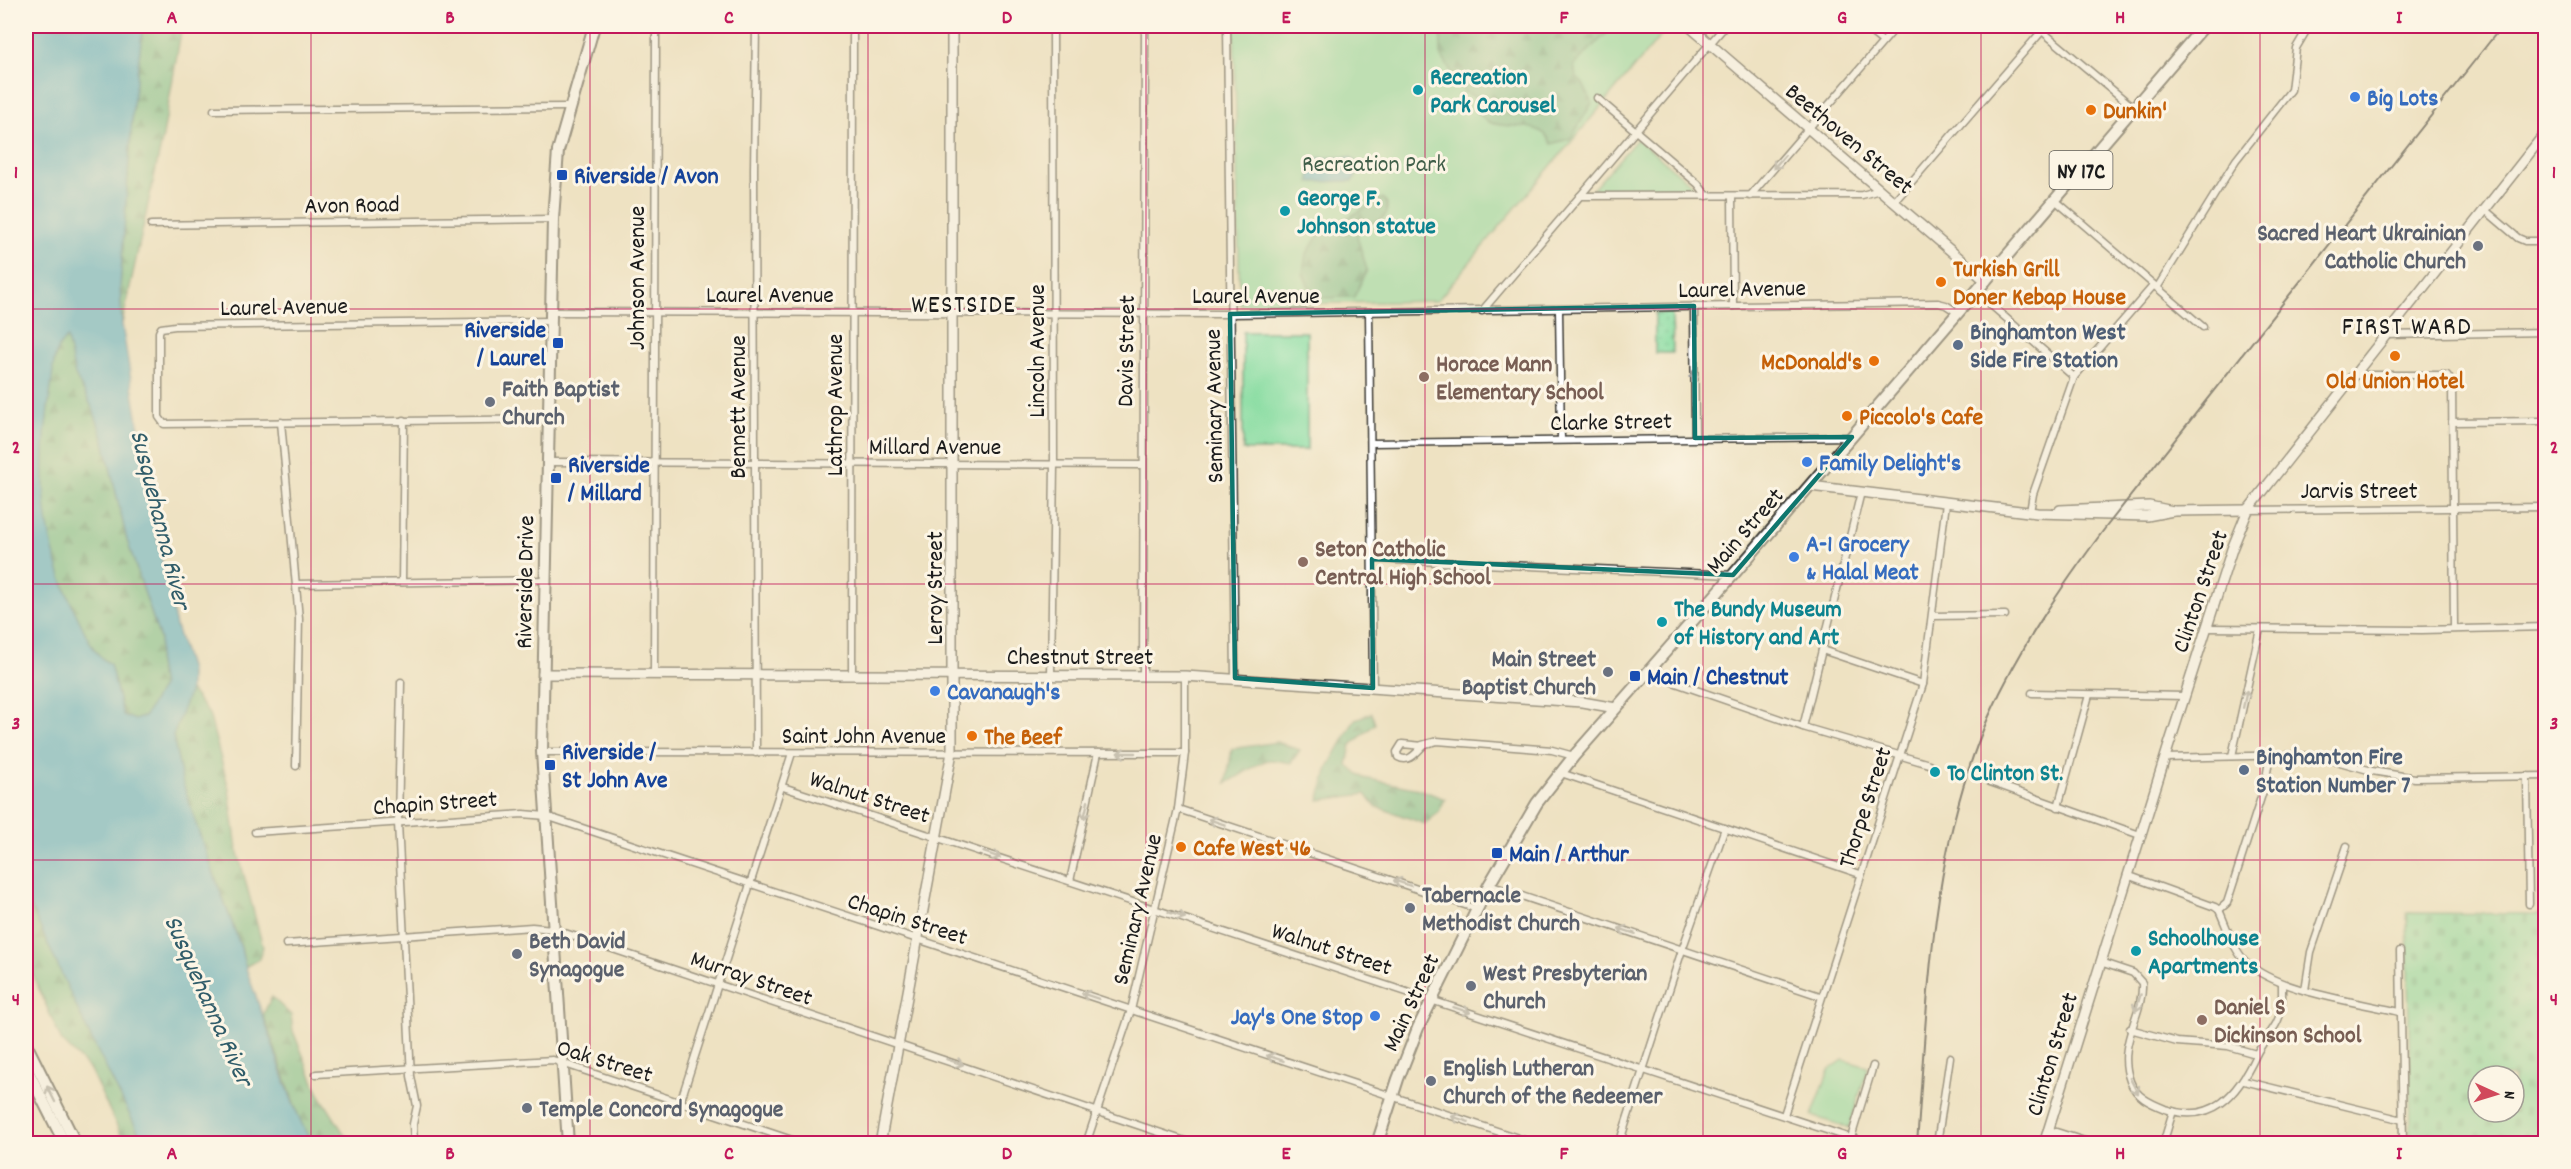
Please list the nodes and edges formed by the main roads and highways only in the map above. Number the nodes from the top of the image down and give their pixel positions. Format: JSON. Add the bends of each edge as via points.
{"nodes":[{"id":1,"x":594,"y":26,"type":"edge"},
{"id":2,"x":2204,"y":26,"type":"edge"},
{"id":3,"x":26,"y":1044,"type":"edge"},
{"id":4,"x":26,"y":1067,"type":"edge"},
{"id":5,"x":64,"y":1143,"type":"edge"},
{"id":6,"x":76,"y":1143,"type":"edge"},
{"id":7,"x":568,"y":1143,"type":"edge"},
{"id":8,"x":1377,"y":1143,"type":"edge"}],
"edges":[{"from":1,"to":7,"type":"main road","name":"Riverside Drive","via":[[556,158],[553,219],[542,752]]},
{"from":2,"to":8,"type":"main road","name":"Main Street","number":"NY 17C","via":[[1560,772],[1522,825],[1432,1000]]},
{"from":6,"to":3,"type":"main road","one_way":true},
{"from":4,"to":5,"type":"main road"}]}
